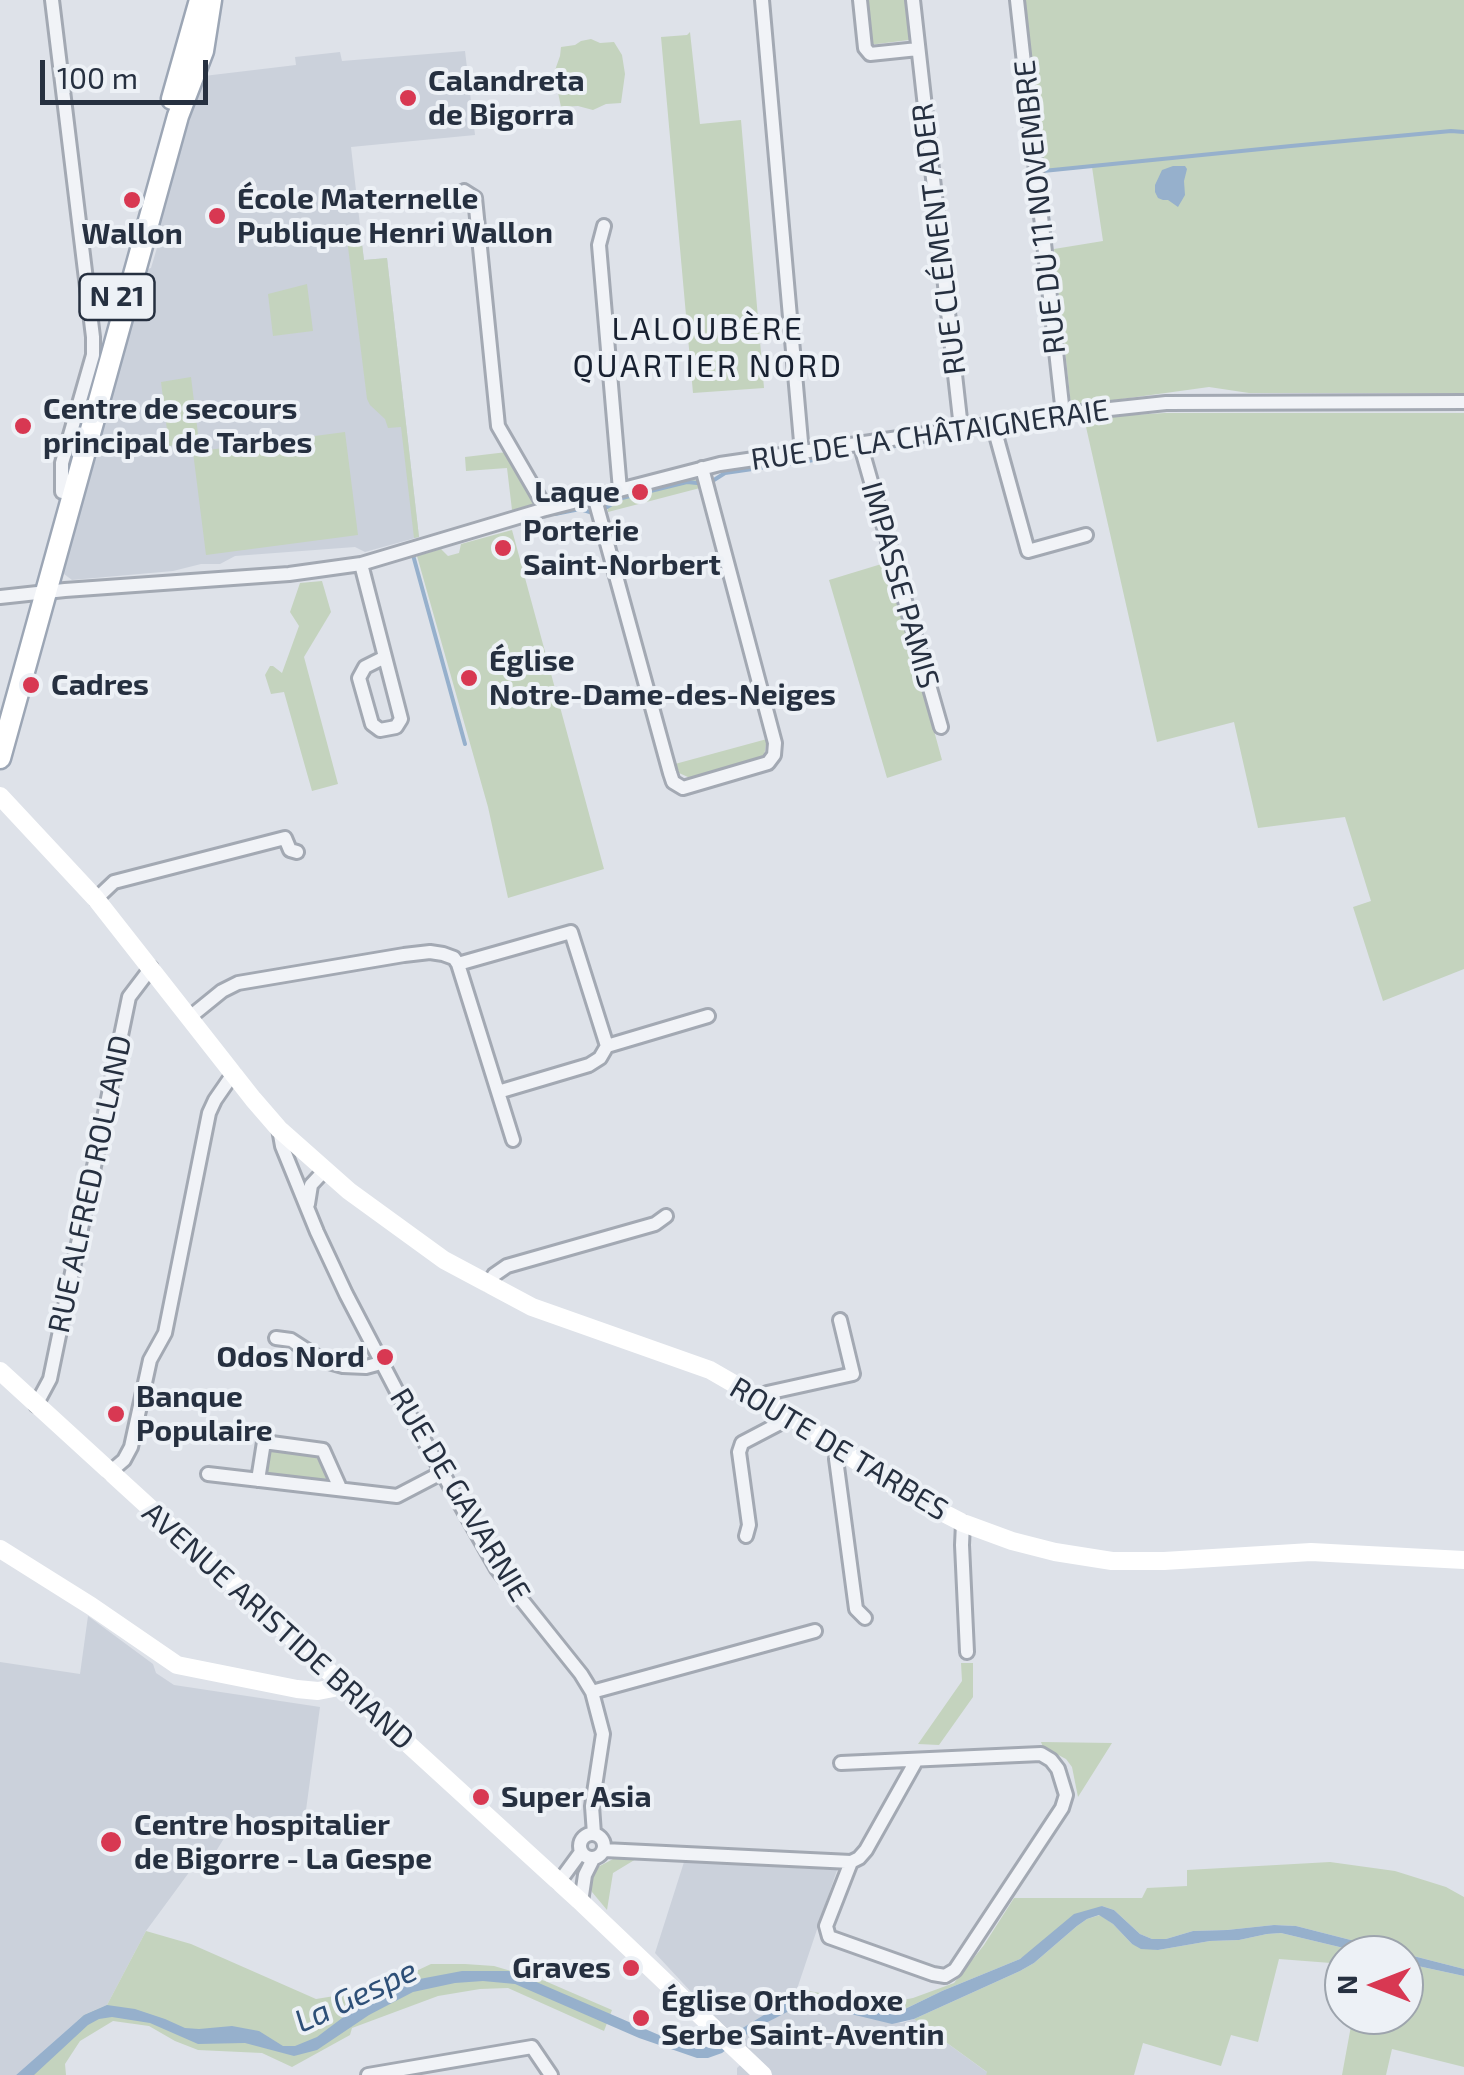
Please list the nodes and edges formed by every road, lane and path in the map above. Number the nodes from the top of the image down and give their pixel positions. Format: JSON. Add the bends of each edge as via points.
{"nodes":[{"id":1,"x":52,"y":0,"type":"edge"},
{"id":2,"x":200,"y":0,"type":"edge"},
{"id":3,"x":211,"y":0,"type":"edge"},
{"id":4,"x":762,"y":0,"type":"edge"},
{"id":5,"x":860,"y":0,"type":"edge"},
{"id":6,"x":913,"y":0,"type":"edge"},
{"id":7,"x":1017,"y":0,"type":"edge"},
{"id":8,"x":918,"y":49,"type":"junction"},
{"id":9,"x":464,"y":190,"type":"dead end"},
{"id":10,"x":604,"y":226,"type":"dead end"},
{"id":11,"x":1464,"y":402,"type":"edge"},
{"id":12,"x":1064,"y":414,"type":"junction"},
{"id":13,"x":992,"y":424,"type":"junction"},
{"id":14,"x":961,"y":428,"type":"junction"},
{"id":15,"x":860,"y":444,"type":"junction"},
{"id":16,"x":802,"y":453,"type":"junction"},
{"id":17,"x":702,"y":468,"type":"junction"},
{"id":18,"x":620,"y":490,"type":"junction"},
{"id":19,"x":62,"y":492,"type":"junction"},
{"id":20,"x":597,"y":497,"type":"junction"},
{"id":21,"x":546,"y":509,"type":"junction"},
{"id":22,"x":1086,"y":535,"type":"dead end"},
{"id":23,"x":360,"y":564,"type":"junction"},
{"id":24,"x":40,"y":592,"type":"junction"},
{"id":25,"x":0,"y":598,"type":"edge"},
{"id":26,"x":385,"y":658,"type":"junction"},
{"id":27,"x":0,"y":716,"type":"edge"},
{"id":28,"x":941,"y":727,"type":"dead end"},
{"id":29,"x":0,"y":758,"type":"edge"},
{"id":30,"x":0,"y":796,"type":"edge"},
{"id":31,"x":298,"y":852,"type":"dead end"},
{"id":32,"x":96,"y":899,"type":"junction"},
{"id":33,"x":458,"y":964,"type":"junction"},
{"id":34,"x":151,"y":968,"type":"junction"},
{"id":35,"x":190,"y":1016,"type":"junction"},
{"id":36,"x":708,"y":1016,"type":"dead end"},
{"id":37,"x":607,"y":1046,"type":"junction"},
{"id":38,"x":233,"y":1074,"type":"junction"},
{"id":39,"x":498,"y":1092,"type":"junction"},
{"id":40,"x":279,"y":1129,"type":"junction"},
{"id":41,"x":513,"y":1140,"type":"dead end"},
{"id":42,"x":319,"y":1166,"type":"junction"},
{"id":43,"x":295,"y":1178,"type":"junction"},
{"id":44,"x":308,"y":1211,"type":"junction"},
{"id":45,"x":666,"y":1216,"type":"dead end"},
{"id":46,"x":489,"y":1284,"type":"junction"},
{"id":47,"x":840,"y":1320,"type":"dead end"},
{"id":48,"x":276,"y":1338,"type":"dead end"},
{"id":49,"x":381,"y":1363,"type":"junction"},
{"id":50,"x":0,"y":1372,"type":"edge"},
{"id":51,"x":762,"y":1398,"type":"junction"},
{"id":52,"x":36,"y":1405,"type":"junction"},
{"id":53,"x":788,"y":1415,"type":"junction"},
{"id":54,"x":838,"y":1448,"type":"junction"},
{"id":55,"x":110,"y":1472,"type":"junction"},
{"id":56,"x":443,"y":1472,"type":"junction"},
{"id":57,"x":208,"y":1474,"type":"dead end"},
{"id":58,"x":258,"y":1480,"type":"junction"},
{"id":59,"x":340,"y":1488,"type":"junction"},
{"id":60,"x":963,"y":1523,"type":"junction"},
{"id":61,"x":746,"y":1536,"type":"dead end"},
{"id":62,"x":0,"y":1549,"type":"edge"},
{"id":63,"x":1464,"y":1560,"type":"edge"},
{"id":64,"x":865,"y":1618,"type":"dead end"},
{"id":65,"x":814,"y":1630,"type":"dead end"},
{"id":66,"x":968,"y":1652,"type":"dead end"},
{"id":67,"x":344,"y":1686,"type":"junction"},
{"id":68,"x":592,"y":1692,"type":"junction"},
{"id":69,"x":916,"y":1761,"type":"junction"},
{"id":70,"x":841,"y":1763,"type":"dead end"},
{"id":71,"x":594,"y":1834,"type":"junction"},
{"id":72,"x":592,"y":1854,"type":"junction"},
{"id":73,"x":851,"y":1862,"type":"junction"},
{"id":74,"x":557,"y":1881,"type":"junction"},
{"id":75,"x":581,"y":1902,"type":"junction"},
{"id":76,"x":368,"y":2075,"type":"edge"},
{"id":77,"x":551,"y":2075,"type":"edge"},
{"id":78,"x":763,"y":2075,"type":"edge"}],
"edges":[{"from":1,"to":19,"type":"street","via":[[93,337],[62,463]]},
{"from":2,"to":19,"type":"main road","number":"N 21"},
{"from":3,"to":24,"type":"main road","number":"N 21","via":[[203,52],[178,116]]},
{"from":4,"to":16,"type":"street"},
{"from":5,"to":8,"type":"street","via":[[870,54]]},
{"from":6,"to":8,"type":"street","name":"RUE CLÉMENT ADER"},
{"from":7,"to":12,"type":"street","name":"RUE DU 11 NOVEMBRE"},
{"from":8,"to":14,"type":"street","name":"RUE CLÉMENT ADER"},
{"from":9,"to":21,"type":"street","via":[[475,198],[498,426]]},
{"from":10,"to":18,"type":"street","via":[[599,245]]},
{"from":11,"to":12,"type":"street","name":"RUE DE LA CHÂTAIGNERAIE","via":[[1166,403]]},
{"from":12,"to":13,"type":"street","name":"RUE DE LA CHÂTAIGNERAIE"},
{"from":13,"to":14,"type":"street","name":"RUE DE LA CHÂTAIGNERAIE"},
{"from":13,"to":22,"type":"street","via":[[1028,551]]},
{"from":14,"to":15,"type":"street","name":"RUE DE LA CHÂTAIGNERAIE"},
{"from":15,"to":16,"type":"street","name":"RUE DE LA CHÂTAIGNERAIE"},
{"from":15,"to":28,"type":"street","name":"IMPASSE PAMIS"},
{"from":16,"to":17,"type":"street","name":"RUE DE LA CHÂTAIGNERAIE"},
{"from":17,"to":18,"type":"street","name":"RUE DE LA CHÂTAIGNERAIE"},
{"from":17,"to":20,"type":"street","via":[[775,743],[768,762],[684,788],[670,773]]},
{"from":18,"to":20,"type":"street","name":"RUE DE LA CHÂTAIGNERAIE"},
{"from":19,"to":24,"type":"main road","number":"N 21"},
{"from":20,"to":21,"type":"street","name":"RUE DE LA CHÂTAIGNERAIE"},
{"from":21,"to":23,"type":"street","name":"RUE DE LA CHÂTAIGNERAIE"},
{"from":23,"to":24,"type":"street","name":"RUE DE LA CHÂTAIGNERAIE"},
{"from":23,"to":26,"type":"street"},
{"from":24,"to":25,"type":"street","name":"RUE DE LA CHÂTAIGNERAIE"},
{"from":24,"to":27,"type":"main road","number":"N 21"},
{"from":24,"to":29,"type":"main road","number":"N 21"},
{"from":26,"to":26,"type":"street","via":[[401,719],[380,730],[372,724],[359,678],[365,667]]},
{"from":30,"to":32,"type":"street","name":"ROUTE DE TARBES"},
{"from":31,"to":32,"type":"street","via":[[285,838],[114,882]]},
{"from":32,"to":34,"type":"street","name":"ROUTE DE TARBES"},
{"from":33,"to":35,"type":"street","via":[[430,952],[238,983]]},
{"from":33,"to":37,"type":"street","via":[[571,932]]},
{"from":33,"to":39,"type":"street"},
{"from":34,"to":35,"type":"street","name":"ROUTE DE TARBES"},
{"from":34,"to":52,"type":"street","name":"RUE ALFRED ROLLAND","via":[[129,997],[50,1379]]},
{"from":35,"to":38,"type":"street","name":"ROUTE DE TARBES"},
{"from":36,"to":37,"type":"street"},
{"from":37,"to":39,"type":"street","via":[[588,1065]]},
{"from":38,"to":40,"type":"street","name":"ROUTE DE TARBES"},
{"from":38,"to":55,"type":"street","via":[[209,1114],[166,1332],[150,1360],[131,1446]]},
{"from":39,"to":41,"type":"street"},
{"from":40,"to":42,"type":"street","name":"ROUTE DE TARBES"},
{"from":40,"to":43,"type":"street","name":"RUE DE GAVARNIE"},
{"from":42,"to":43,"type":"street","via":[[306,1162]]},
{"from":42,"to":44,"type":"street"},
{"from":42,"to":46,"type":"street","name":"ROUTE DE TARBES","via":[[444,1260]]},
{"from":43,"to":44,"type":"street","name":"RUE DE GAVARNIE"},
{"from":44,"to":49,"type":"street","name":"RUE DE GAVARNIE"},
{"from":45,"to":46,"type":"street","via":[[507,1266]]},
{"from":46,"to":51,"type":"street","name":"ROUTE DE TARBES","via":[[532,1307],[710,1370]]},
{"from":47,"to":51,"type":"street","via":[[853,1374]]},
{"from":48,"to":49,"type":"street","via":[[343,1366]]},
{"from":49,"to":56,"type":"street","name":"RUE DE GAVARNIE"},
{"from":50,"to":52,"type":"street","name":"AVENUE ARISTIDE BRIAND"},
{"from":51,"to":53,"type":"street","name":"ROUTE DE TARBES"},
{"from":52,"to":55,"type":"street","name":"AVENUE ARISTIDE BRIAND"},
{"from":53,"to":54,"type":"street","name":"ROUTE DE TARBES"},
{"from":53,"to":61,"type":"street","via":[[742,1442],[738,1452]]},
{"from":54,"to":60,"type":"street","name":"ROUTE DE TARBES"},
{"from":54,"to":64,"type":"street","via":[[856,1610]]},
{"from":55,"to":67,"type":"street","name":"AVENUE ARISTIDE BRIAND"},
{"from":56,"to":59,"type":"street","via":[[397,1496]]},
{"from":56,"to":68,"type":"street","name":"RUE DE GAVARNIE","via":[[497,1569]]},
{"from":57,"to":58,"type":"street"},
{"from":58,"to":59,"type":"street"},
{"from":58,"to":59,"type":"street","via":[[264,1442],[323,1450]]},
{"from":60,"to":63,"type":"street","name":"ROUTE DE TARBES","via":[[1112,1561],[1311,1552]]},
{"from":60,"to":66,"type":"street"},
{"from":62,"to":67,"type":"street","via":[[176,1665],[298,1690]]},
{"from":65,"to":68,"type":"street"},
{"from":67,"to":74,"type":"street","name":"AVENUE ARISTIDE BRIAND"},
{"from":68,"to":71,"type":"street","name":"RUE DE GAVARNIE","via":[[604,1734]]},
{"from":69,"to":70,"type":"street"},
{"from":69,"to":73,"type":"street","via":[[866,1850]]},
{"from":69,"to":73,"type":"street","via":[[1040,1754],[1058,1769],[1066,1796],[956,1970],[945,1976],[830,1937],[826,1926]]},
{"from":71,"to":72,"type":"street","via":[[602,1840]]},
{"from":71,"to":72,"type":"street","via":[[580,1845]]},
{"from":72,"to":73,"type":"street"},
{"from":72,"to":74,"type":"street"},
{"from":72,"to":75,"type":"street"},
{"from":74,"to":75,"type":"street","name":"AVENUE ARISTIDE BRIAND"},
{"from":75,"to":78,"type":"street","name":"AVENUE ARISTIDE BRIAND"},
{"from":76,"to":77,"type":"street","via":[[532,2046]]}]}
